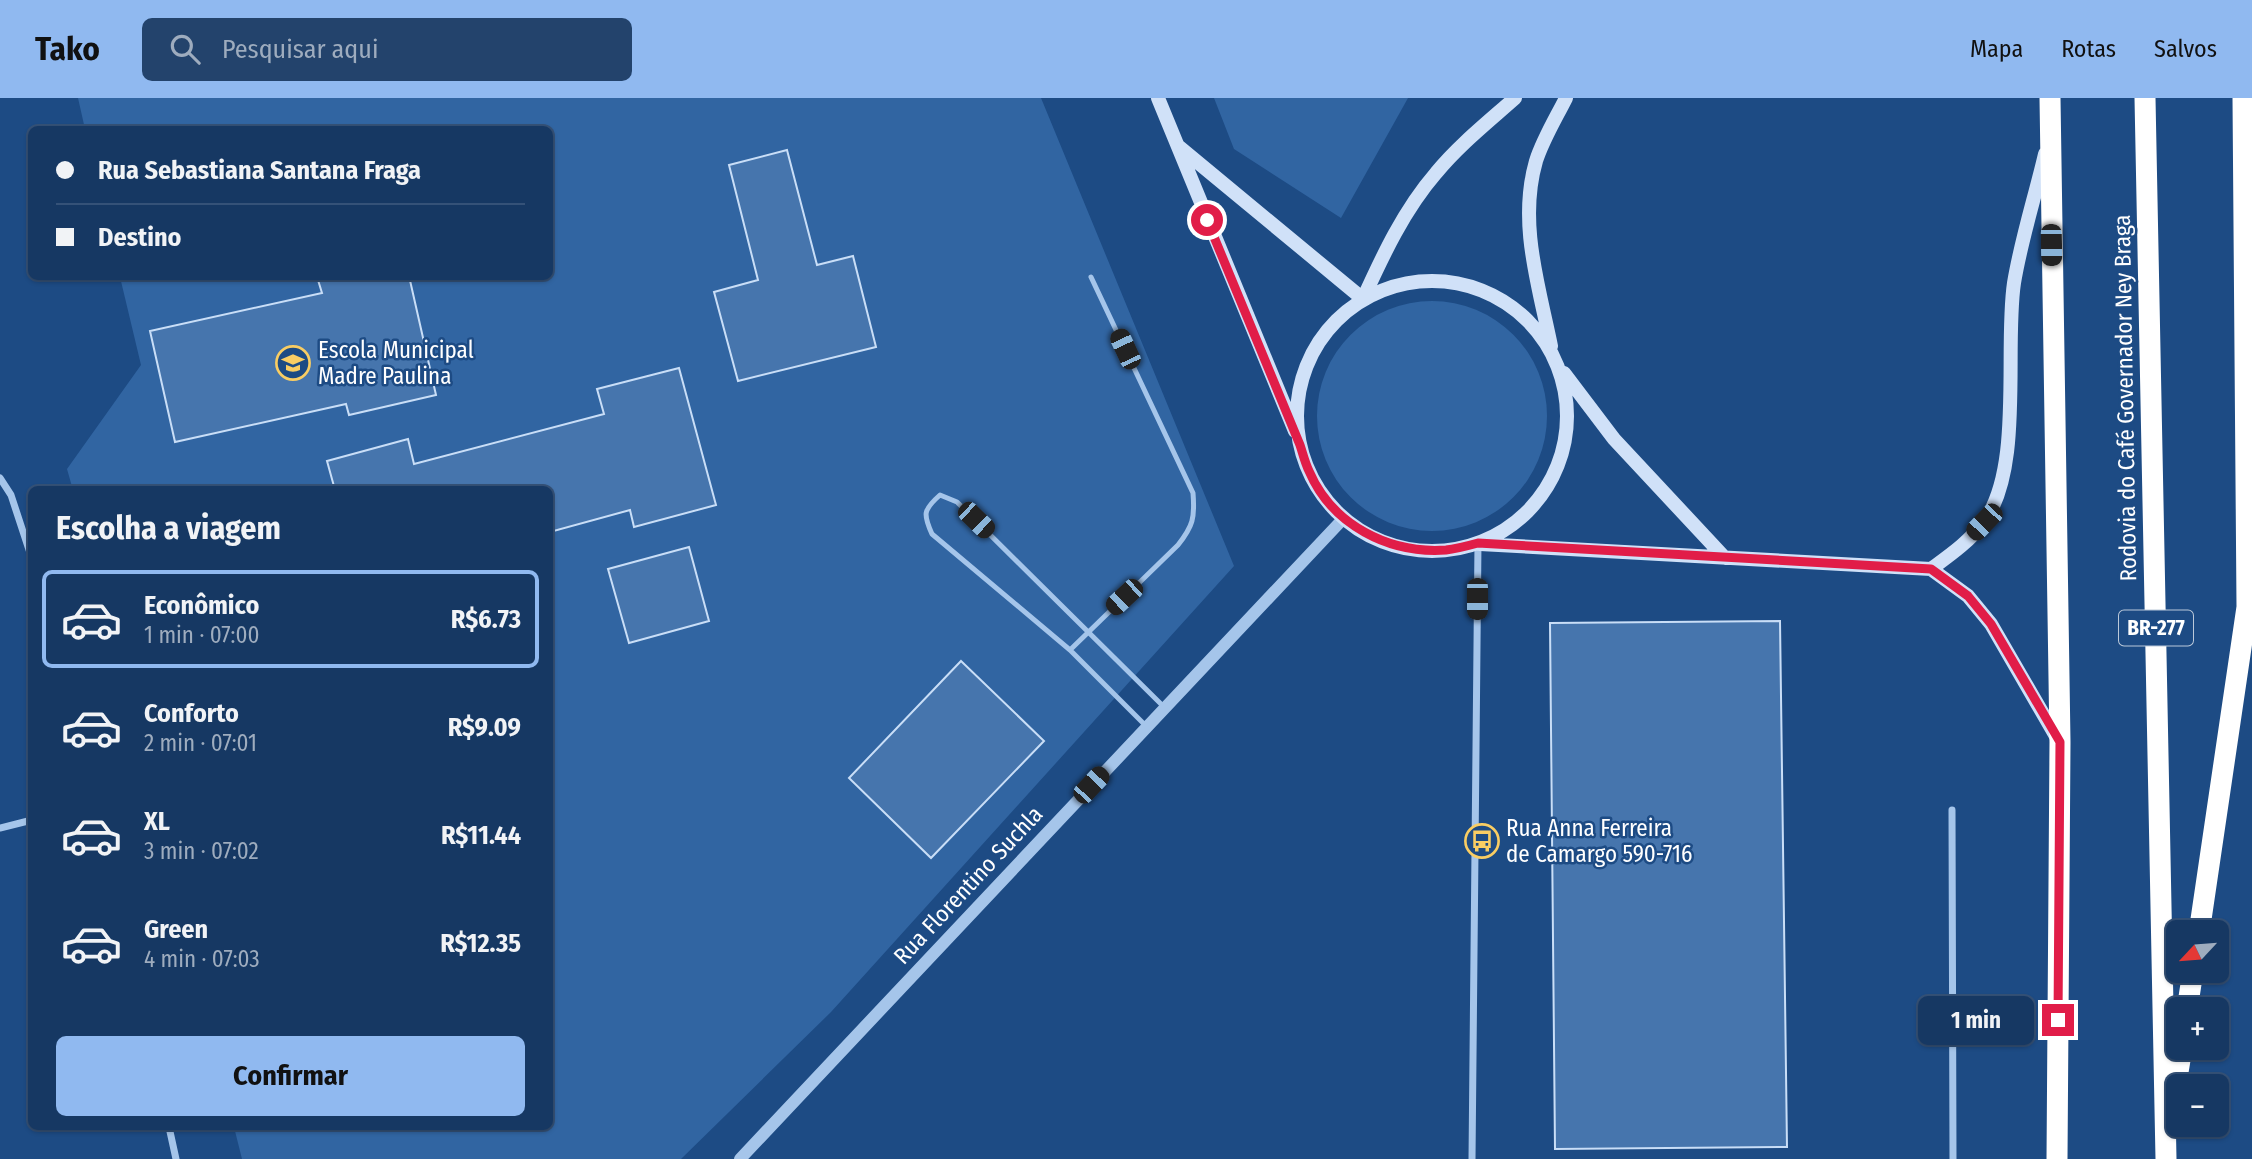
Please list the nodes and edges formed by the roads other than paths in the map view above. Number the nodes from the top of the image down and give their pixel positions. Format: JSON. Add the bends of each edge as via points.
{"nodes":[{"id":1,"x":1158,"y":98,"type":"edge"},
{"id":2,"x":1515,"y":98,"type":"edge"},
{"id":3,"x":1566,"y":98,"type":"edge"},
{"id":4,"x":2050,"y":98,"type":"edge"},
{"id":5,"x":2145,"y":98,"type":"edge"},
{"id":6,"x":2244,"y":98,"type":"edge"},
{"id":7,"x":2049,"y":135,"type":"junction"},
{"id":8,"x":1176,"y":144,"type":"junction"},
{"id":9,"x":1091,"y":277,"type":"dead end"},
{"id":10,"x":1363,"y":299,"type":"junction"},
{"id":11,"x":1554,"y":359,"type":"junction"},
{"id":12,"x":1300,"y":445,"type":"junction"},
{"id":13,"x":0,"y":478,"type":"edge"},
{"id":14,"x":1343,"y":519,"type":"junction"},
{"id":15,"x":1478,"y":543,"type":"junction"},
{"id":16,"x":28,"y":547,"type":"edge"},
{"id":17,"x":1724,"y":558,"type":"junction"},
{"id":18,"x":1931,"y":569,"type":"junction"},
{"id":19,"x":2250,"y":607,"type":"edge"},
{"id":20,"x":1088,"y":631,"type":"junction"},
{"id":21,"x":1070,"y":650,"type":"junction"},
{"id":22,"x":1164,"y":707,"type":"junction"},
{"id":23,"x":1146,"y":726,"type":"junction"},
{"id":24,"x":2060,"y":742,"type":"junction"},
{"id":25,"x":1952,"y":810,"type":"dead end"},
{"id":26,"x":28,"y":821,"type":"edge"},
{"id":27,"x":0,"y":828,"type":"edge"},
{"id":28,"x":2201,"y":920,"type":"edge"},
{"id":29,"x":2180,"y":1060,"type":"edge"},
{"id":30,"x":170,"y":1130,"type":"edge"},
{"id":31,"x":2166,"y":1155,"type":"edge"},
{"id":32,"x":176,"y":1159,"type":"edge"},
{"id":33,"x":740,"y":1159,"type":"edge"},
{"id":34,"x":1472,"y":1159,"type":"edge"},
{"id":35,"x":1953,"y":1159,"type":"edge"},
{"id":36,"x":2057,"y":1159,"type":"edge"}],
"edges":[{"from":1,"to":8,"type":"main road"},
{"from":2,"to":10,"type":"main road","via":[[1434,174],[1383,255]]},
{"from":3,"to":11,"type":"main road","via":[[1536,161],[1530,204],[1534,275]]},
{"from":4,"to":7,"type":"highway"},
{"from":5,"to":31,"type":"highway","name":"Rodovia do Café Governador Ney Braga","number":"BR-277"},
{"from":6,"to":19,"type":"highway"},
{"from":7,"to":18,"type":"main road","via":[[2014,284],[2007,454],[1998,491],[1984,522]]},
{"from":7,"to":24,"type":"highway"},
{"from":8,"to":10,"type":"main road"},
{"from":8,"to":12,"type":"main road"},
{"from":9,"to":20,"type":"lane","via":[[1193,493],[1194,512],[1191,529],[1178,545]]},
{"from":10,"to":11,"type":"main road","via":[[1416,281],[1471,286],[1521,313]]},
{"from":10,"to":12,"type":"main road","via":[[1321,337],[1308,362],[1299,389]]},
{"from":11,"to":15,"type":"main road","via":[[1564,386],[1567,414],[1556,469],[1524,515]]},
{"from":11,"to":17,"type":"main road","via":[[1614,439]]},
{"from":12,"to":14,"type":"main road","via":[[1309,472]]},
{"from":13,"to":16,"type":"street","via":[[11,495]]},
{"from":14,"to":15,"type":"main road","via":[[1392,545],[1420,550]]},
{"from":14,"to":22,"type":"street","name":"Rua Florentino Suchla"},
{"from":15,"to":17,"type":"main road"},
{"from":15,"to":34,"type":"street"},
{"from":17,"to":18,"type":"main road"},
{"from":18,"to":24,"type":"main road","via":[[1968,596],[1991,624]]},
{"from":19,"to":28,"type":"highway"},
{"from":20,"to":21,"type":"lane"},
{"from":20,"to":21,"type":"lane","via":[[957,502],[940,495],[927,506],[925,519],[932,534]]},
{"from":20,"to":22,"type":"lane"},
{"from":21,"to":23,"type":"lane"},
{"from":22,"to":23,"type":"street","name":"Rua Florentino Suchla"},
{"from":23,"to":33,"type":"street","name":"Rua Florentino Suchla"},
{"from":24,"to":36,"type":"highway"},
{"from":25,"to":35,"type":"street"},
{"from":26,"to":27,"type":"street"},
{"from":29,"to":31,"type":"highway"},
{"from":30,"to":32,"type":"street"}]}
